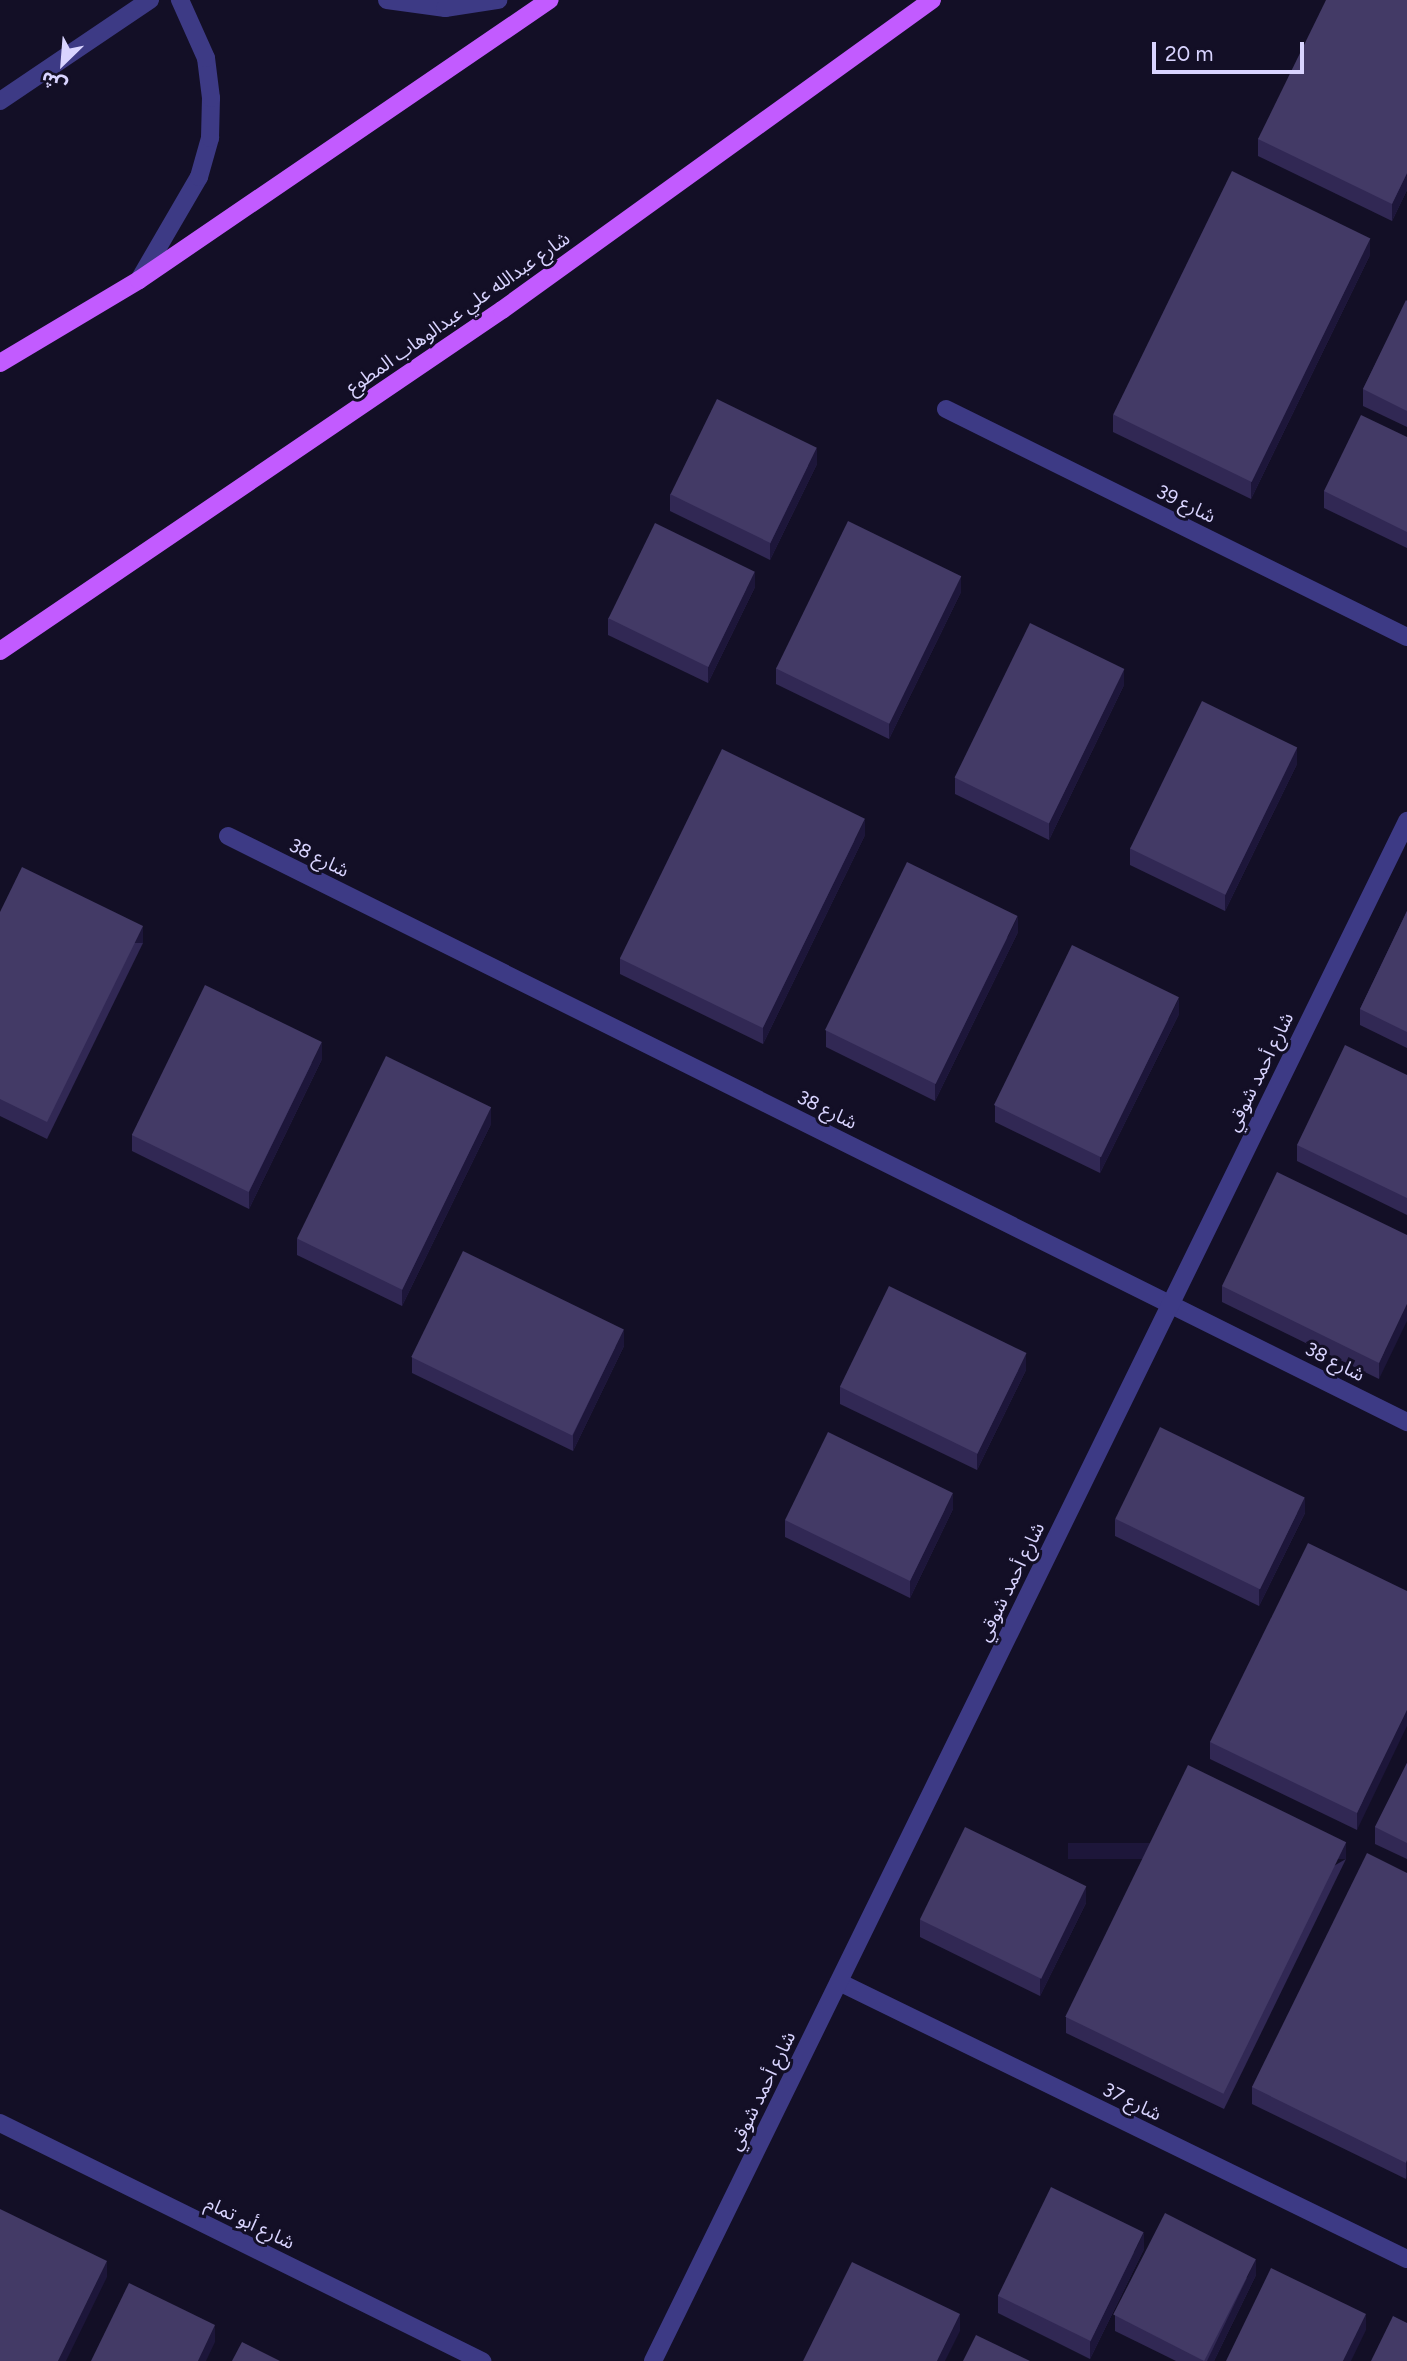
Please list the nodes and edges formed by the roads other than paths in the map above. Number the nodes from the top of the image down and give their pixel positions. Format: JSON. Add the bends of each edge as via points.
{"nodes":[{"id":1,"x":150,"y":0,"type":"edge"},
{"id":2,"x":180,"y":0,"type":"edge"},
{"id":3,"x":387,"y":0,"type":"edge"},
{"id":4,"x":498,"y":0,"type":"edge"},
{"id":5,"x":550,"y":0,"type":"edge"},
{"id":6,"x":932,"y":0,"type":"edge"},
{"id":7,"x":0,"y":101,"type":"edge"},
{"id":8,"x":139,"y":280,"type":"junction"},
{"id":9,"x":0,"y":363,"type":"edge"},
{"id":10,"x":946,"y":409,"type":"dead end"},
{"id":11,"x":1407,"y":637,"type":"edge"},
{"id":12,"x":0,"y":651,"type":"edge"},
{"id":13,"x":1407,"y":821,"type":"edge"},
{"id":14,"x":228,"y":836,"type":"dead end"},
{"id":15,"x":1171,"y":1304,"type":"junction"},
{"id":16,"x":1407,"y":1422,"type":"edge"},
{"id":17,"x":839,"y":1982,"type":"junction"},
{"id":18,"x":0,"y":2123,"type":"edge"},
{"id":19,"x":1407,"y":2259,"type":"edge"},
{"id":20,"x":482,"y":2361,"type":"edge"},
{"id":21,"x":653,"y":2361,"type":"edge"}],
"edges":[{"from":1,"to":7,"type":"street"},
{"from":2,"to":8,"type":"street","via":[[206,58],[210,138],[199,177]]},
{"from":3,"to":4,"type":"street","via":[[445,8]]},
{"from":5,"to":8,"type":"main road"},
{"from":6,"to":12,"type":"main road","name":"شارع عبدالله علي عبدالوهاب المطوع","via":[[502,310]]},
{"from":8,"to":9,"type":"main road"},
{"from":10,"to":11,"type":"street","name":"شارع 39"},
{"from":13,"to":15,"type":"street","name":"شارع أحمد شوقي"},
{"from":14,"to":15,"type":"street","name":"شارع 38"},
{"from":15,"to":16,"type":"street","name":"شارع 38"},
{"from":15,"to":17,"type":"street","name":"شارع أحمد شوقي"},
{"from":17,"to":19,"type":"street","name":"شارع 37"},
{"from":17,"to":21,"type":"street","name":"شارع أحمد شوقي"},
{"from":18,"to":20,"type":"street","name":"شارع أبو تمام"}]}
